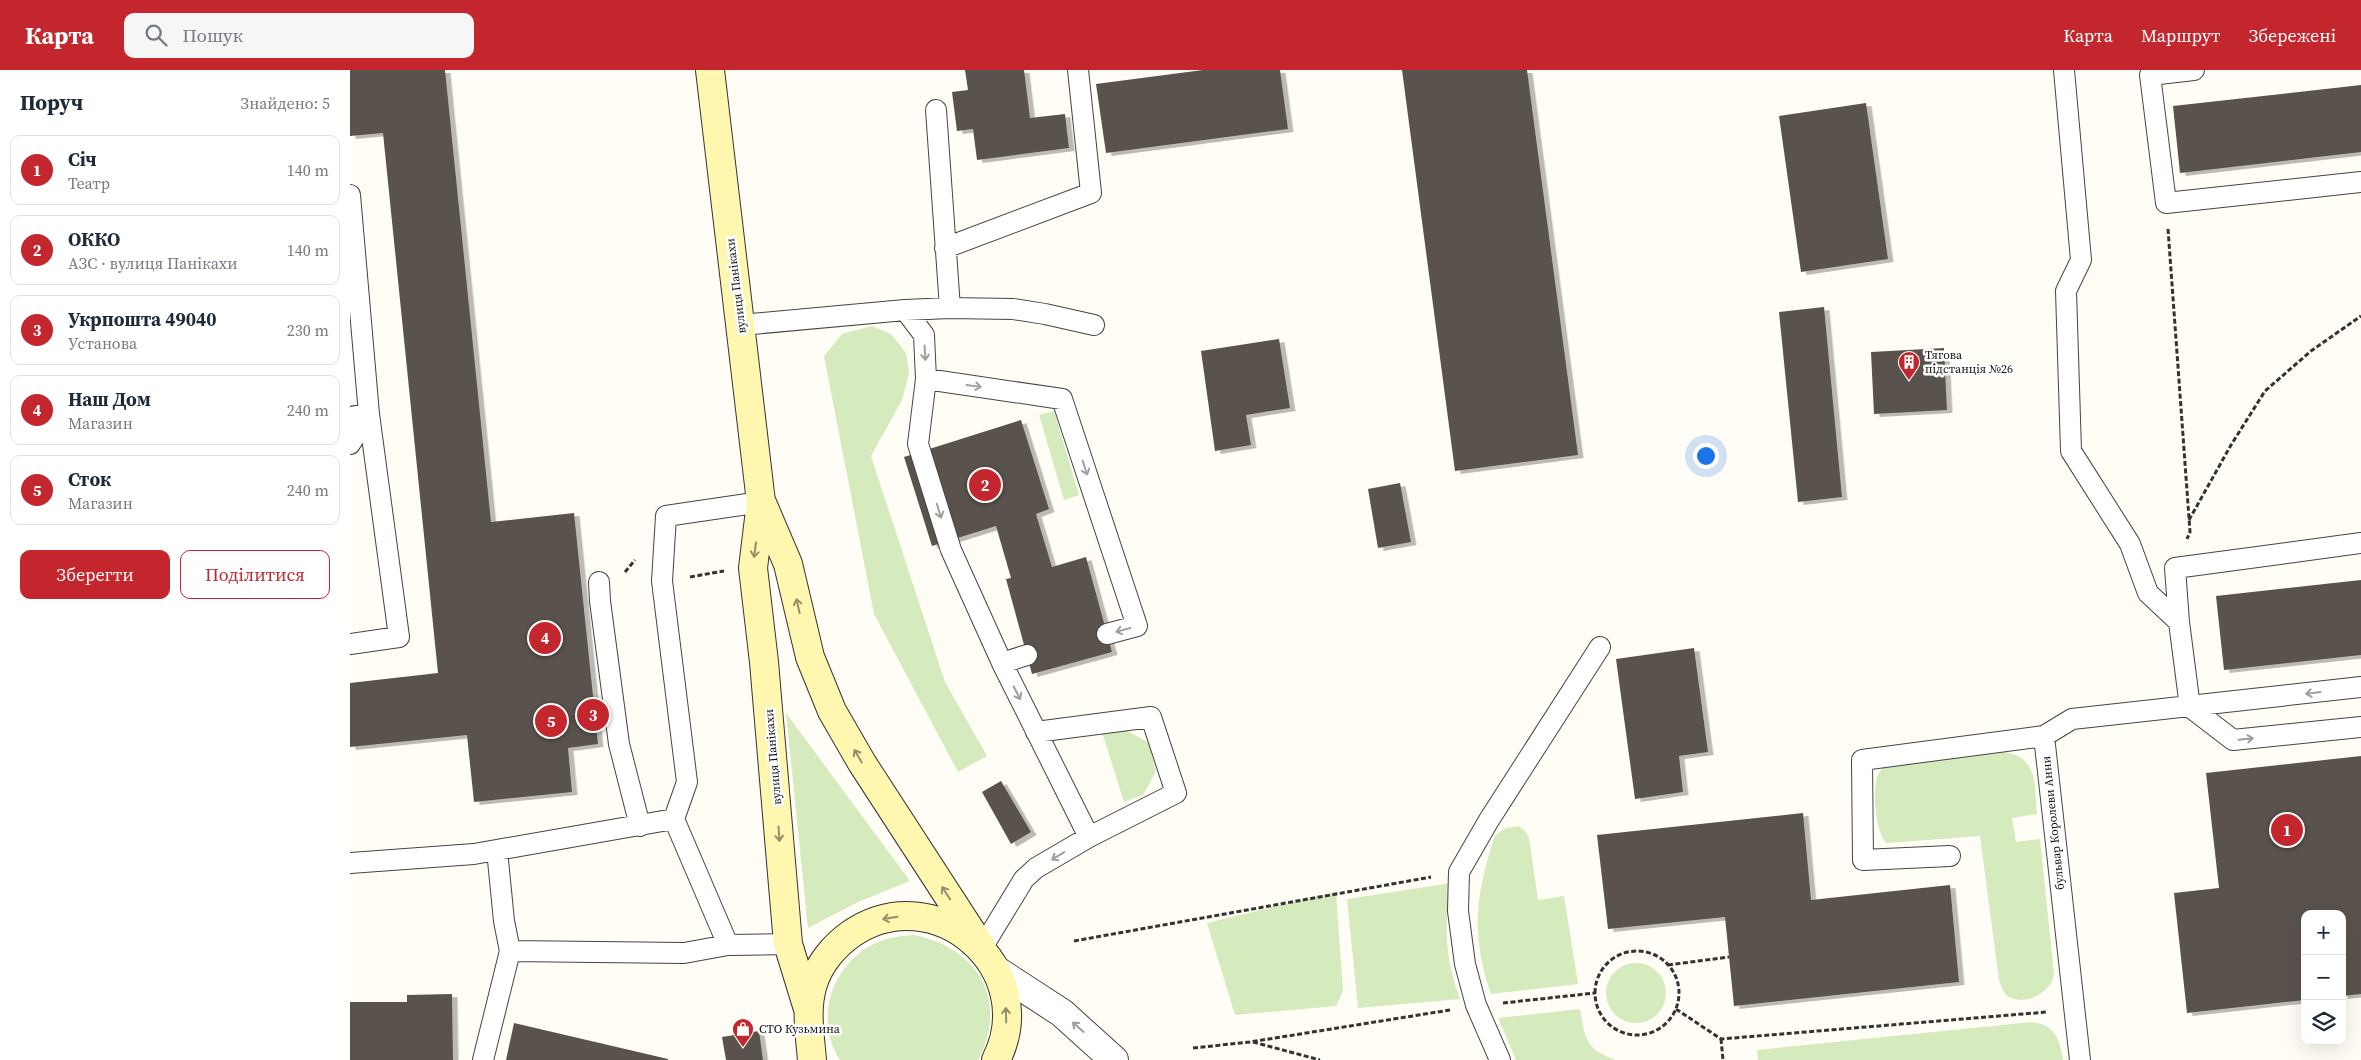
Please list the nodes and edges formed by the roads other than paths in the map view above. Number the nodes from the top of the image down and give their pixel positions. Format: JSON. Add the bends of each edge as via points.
{"nodes":[{"id":1,"x":710,"y":70,"type":"edge"},
{"id":2,"x":1078,"y":70,"type":"edge"},
{"id":3,"x":2064,"y":70,"type":"edge"},
{"id":4,"x":2194,"y":70,"type":"edge"},
{"id":5,"x":936,"y":110,"type":"dead end"},
{"id":6,"x":2361,"y":182,"type":"edge"},
{"id":7,"x":350,"y":195,"type":"edge"},
{"id":8,"x":945,"y":248,"type":"junction"},
{"id":9,"x":950,"y":308,"type":"junction"},
{"id":10,"x":905,"y":310,"type":"junction"},
{"id":11,"x":741,"y":325,"type":"junction"},
{"id":12,"x":1094,"y":325,"type":"dead end"},
{"id":13,"x":926,"y":378,"type":"junction"},
{"id":14,"x":360,"y":415,"type":"edge"},
{"id":15,"x":350,"y":444,"type":"edge"},
{"id":16,"x":761,"y":502,"type":"junction"},
{"id":17,"x":2361,"y":543,"type":"edge"},
{"id":18,"x":599,"y":582,"type":"dead end"},
{"id":19,"x":2179,"y":622,"type":"junction"},
{"id":20,"x":1107,"y":634,"type":"dead end"},
{"id":21,"x":350,"y":644,"type":"edge"},
{"id":22,"x":1600,"y":647,"type":"dead end"},
{"id":23,"x":1027,"y":655,"type":"dead end"},
{"id":24,"x":1002,"y":663,"type":"junction"},
{"id":25,"x":2361,"y":687,"type":"edge"},
{"id":26,"x":2190,"y":707,"type":"junction"},
{"id":27,"x":2361,"y":727,"type":"edge"},
{"id":28,"x":1036,"y":732,"type":"junction"},
{"id":29,"x":2044,"y":736,"type":"junction"},
{"id":30,"x":674,"y":819,"type":"junction"},
{"id":31,"x":640,"y":826,"type":"junction"},
{"id":32,"x":1089,"y":837,"type":"junction"},
{"id":33,"x":497,"y":850,"type":"junction"},
{"id":34,"x":1950,"y":856,"type":"dead end"},
{"id":35,"x":350,"y":864,"type":"edge"},
{"id":36,"x":788,"y":944,"type":"junction"},
{"id":37,"x":728,"y":945,"type":"junction"},
{"id":38,"x":510,"y":951,"type":"junction"},
{"id":39,"x":989,"y":959,"type":"junction"},
{"id":40,"x":812,"y":1041,"type":"edge"},
{"id":41,"x":483,"y":1060,"type":"edge"},
{"id":42,"x":996,"y":1060,"type":"edge"},
{"id":43,"x":1114,"y":1060,"type":"edge"},
{"id":44,"x":1500,"y":1060,"type":"edge"},
{"id":45,"x":2080,"y":1060,"type":"edge"}],
"edges":[{"from":1,"to":11,"type":"main road","name":"вулиця Панікахи"},
{"from":2,"to":8,"type":"lane","via":[[1090,193]]},
{"from":3,"to":19,"type":"lane","via":[[2081,260],[2066,291],[2071,451],[2130,544],[2148,593]]},
{"from":4,"to":6,"type":"lane","via":[[2150,75],[2166,203]]},
{"from":5,"to":8,"type":"lane"},
{"from":7,"to":14,"type":"lane"},
{"from":8,"to":9,"type":"lane"},
{"from":9,"to":10,"type":"lane"},
{"from":9,"to":12,"type":"lane","via":[[1013,309]]},
{"from":10,"to":11,"type":"lane"},
{"from":10,"to":13,"type":"lane","one_way":true,"via":[[924,336]]},
{"from":11,"to":16,"type":"main road","name":"вулиця Панікахи"},
{"from":13,"to":20,"type":"lane","one_way":true,"via":[[1062,399],[1136,626]]},
{"from":13,"to":24,"type":"lane","one_way":true,"via":[[918,444],[952,550]]},
{"from":14,"to":15,"type":"lane"},
{"from":14,"to":21,"type":"lane","via":[[398,638]]},
{"from":16,"to":30,"type":"lane","via":[[666,516],[662,581],[687,782]]},
{"from":16,"to":36,"type":"main road","name":"вулиця Панікахи","one_way":true,"via":[[753,568]]},
{"from":39,"to":16,"type":"main road","name":"вулиця Панікахи","one_way":true,"via":[[832,711],[810,658],[788,564]]},
{"from":17,"to":19,"type":"lane","via":[[2175,568]]},
{"from":18,"to":31,"type":"lane","via":[[619,744]]},
{"from":19,"to":26,"type":"lane"},
{"from":22,"to":44,"type":"lane","via":[[1459,872],[1458,911],[1465,964],[1476,1005]]},
{"from":23,"to":24,"type":"lane"},
{"from":24,"to":28,"type":"lane","one_way":true},
{"from":25,"to":26,"type":"lane","one_way":true},
{"from":26,"to":27,"type":"lane","one_way":true,"via":[[2234,740]]},
{"from":26,"to":29,"type":"lane","via":[[2072,719]]},
{"from":28,"to":32,"type":"lane"},
{"from":28,"to":32,"type":"lane","via":[[1151,717],[1176,793]]},
{"from":29,"to":34,"type":"lane","via":[[1862,760],[1863,860]]},
{"from":29,"to":45,"type":"lane","name":"бульвар Королеви Анни"},
{"from":30,"to":31,"type":"lane"},
{"from":30,"to":37,"type":"lane"},
{"from":31,"to":33,"type":"lane"},
{"from":32,"to":39,"type":"lane","one_way":true,"via":[[1036,868],[1024,879]]},
{"from":33,"to":35,"type":"lane"},
{"from":33,"to":38,"type":"lane"},
{"from":36,"to":37,"type":"lane"},
{"from":36,"to":40,"type":"main road","name":"вулиця Панікахи"},
{"from":37,"to":38,"type":"lane","via":[[684,953]]},
{"from":38,"to":41,"type":"lane"},
{"from":39,"to":40,"type":"main road","one_way":true,"via":[[962,931],[939,920],[913,915],[887,918],[862,926],[841,941],[824,960],[813,984]]},
{"from":42,"to":39,"type":"main road","one_way":true,"via":[[1002,1048],[1007,1021],[1005,995]]},
{"from":43,"to":39,"type":"street","name":"вулиця Панікахи","one_way":true,"via":[[1062,1013]]}]}
